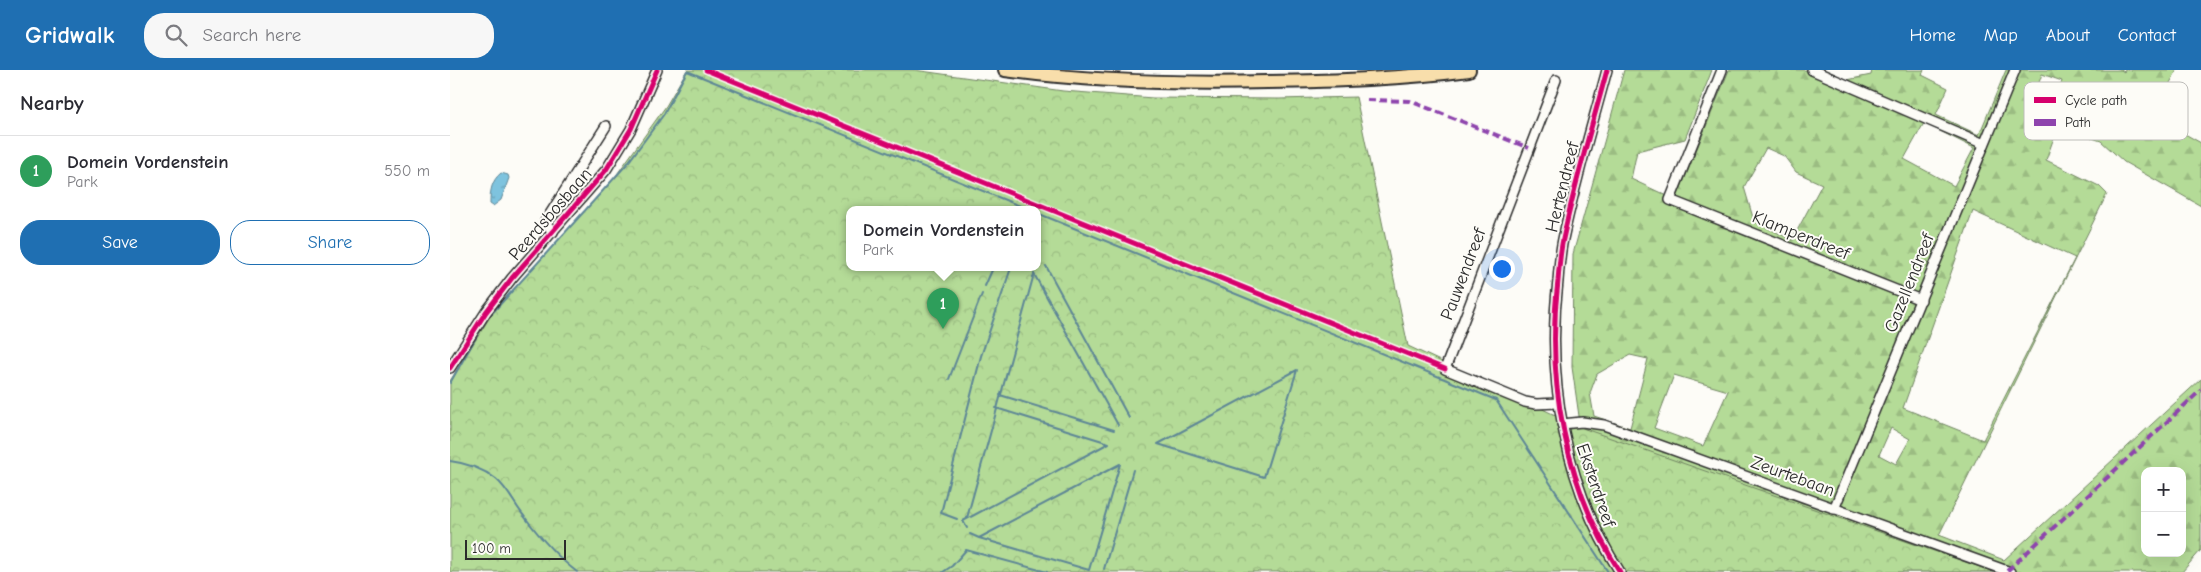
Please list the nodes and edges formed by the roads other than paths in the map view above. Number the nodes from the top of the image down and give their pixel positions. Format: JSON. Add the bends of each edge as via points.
{"nodes":[{"id":1,"x":658,"y":70,"type":"edge"},
{"id":2,"x":1005,"y":70,"type":"edge"},
{"id":3,"x":1469,"y":70,"type":"edge"},
{"id":4,"x":1607,"y":70,"type":"edge"},
{"id":5,"x":1722,"y":70,"type":"edge"},
{"id":6,"x":1812,"y":70,"type":"edge"},
{"id":7,"x":2015,"y":70,"type":"edge"},
{"id":8,"x":1556,"y":80,"type":"dead end"},
{"id":9,"x":606,"y":126,"type":"dead end"},
{"id":10,"x":1984,"y":144,"type":"junction"},
{"id":11,"x":553,"y":232,"type":"junction"},
{"id":12,"x":1921,"y":300,"type":"junction"},
{"id":13,"x":450,"y":368,"type":"edge"},
{"id":14,"x":1558,"y":403,"type":"junction"},
{"id":15,"x":1562,"y":424,"type":"junction"},
{"id":16,"x":1834,"y":509,"type":"junction"},
{"id":17,"x":1620,"y":572,"type":"edge"},
{"id":18,"x":2010,"y":572,"type":"edge"}],
"edges":[{"from":1,"to":11,"type":"street","name":"Peerdsbosbaan","via":[[631,129],[606,170]]},
{"from":2,"to":3,"type":"highway","via":[[1107,80],[1216,83],[1316,82]]},
{"from":4,"to":14,"type":"street","name":"Hertendreef","via":[[1562,240],[1554,312]]},
{"from":5,"to":12,"type":"street","name":"Klamperdreef","via":[[1670,200]]},
{"from":6,"to":10,"type":"street"},
{"from":7,"to":10,"type":"street","name":"Gazellendreef"},
{"from":8,"to":14,"type":"street","name":"Pauwendreef","via":[[1445,369],[1525,402]]},
{"from":9,"to":11,"type":"street","via":[[545,222]]},
{"from":10,"to":12,"type":"street","name":"Gazellendreef"},
{"from":11,"to":13,"type":"street","name":"Peerdsbosbaan","via":[[486,312]]},
{"from":12,"to":16,"type":"street","name":"Gazellendreef"},
{"from":14,"to":15,"type":"street","name":"Eksterdreef"},
{"from":15,"to":16,"type":"street","name":"Zeurtebaan","via":[[1604,425]]},
{"from":15,"to":17,"type":"street","name":"Eksterdreef","via":[[1583,501]]},
{"from":16,"to":18,"type":"street","name":"Zeurtebaan"}]}
